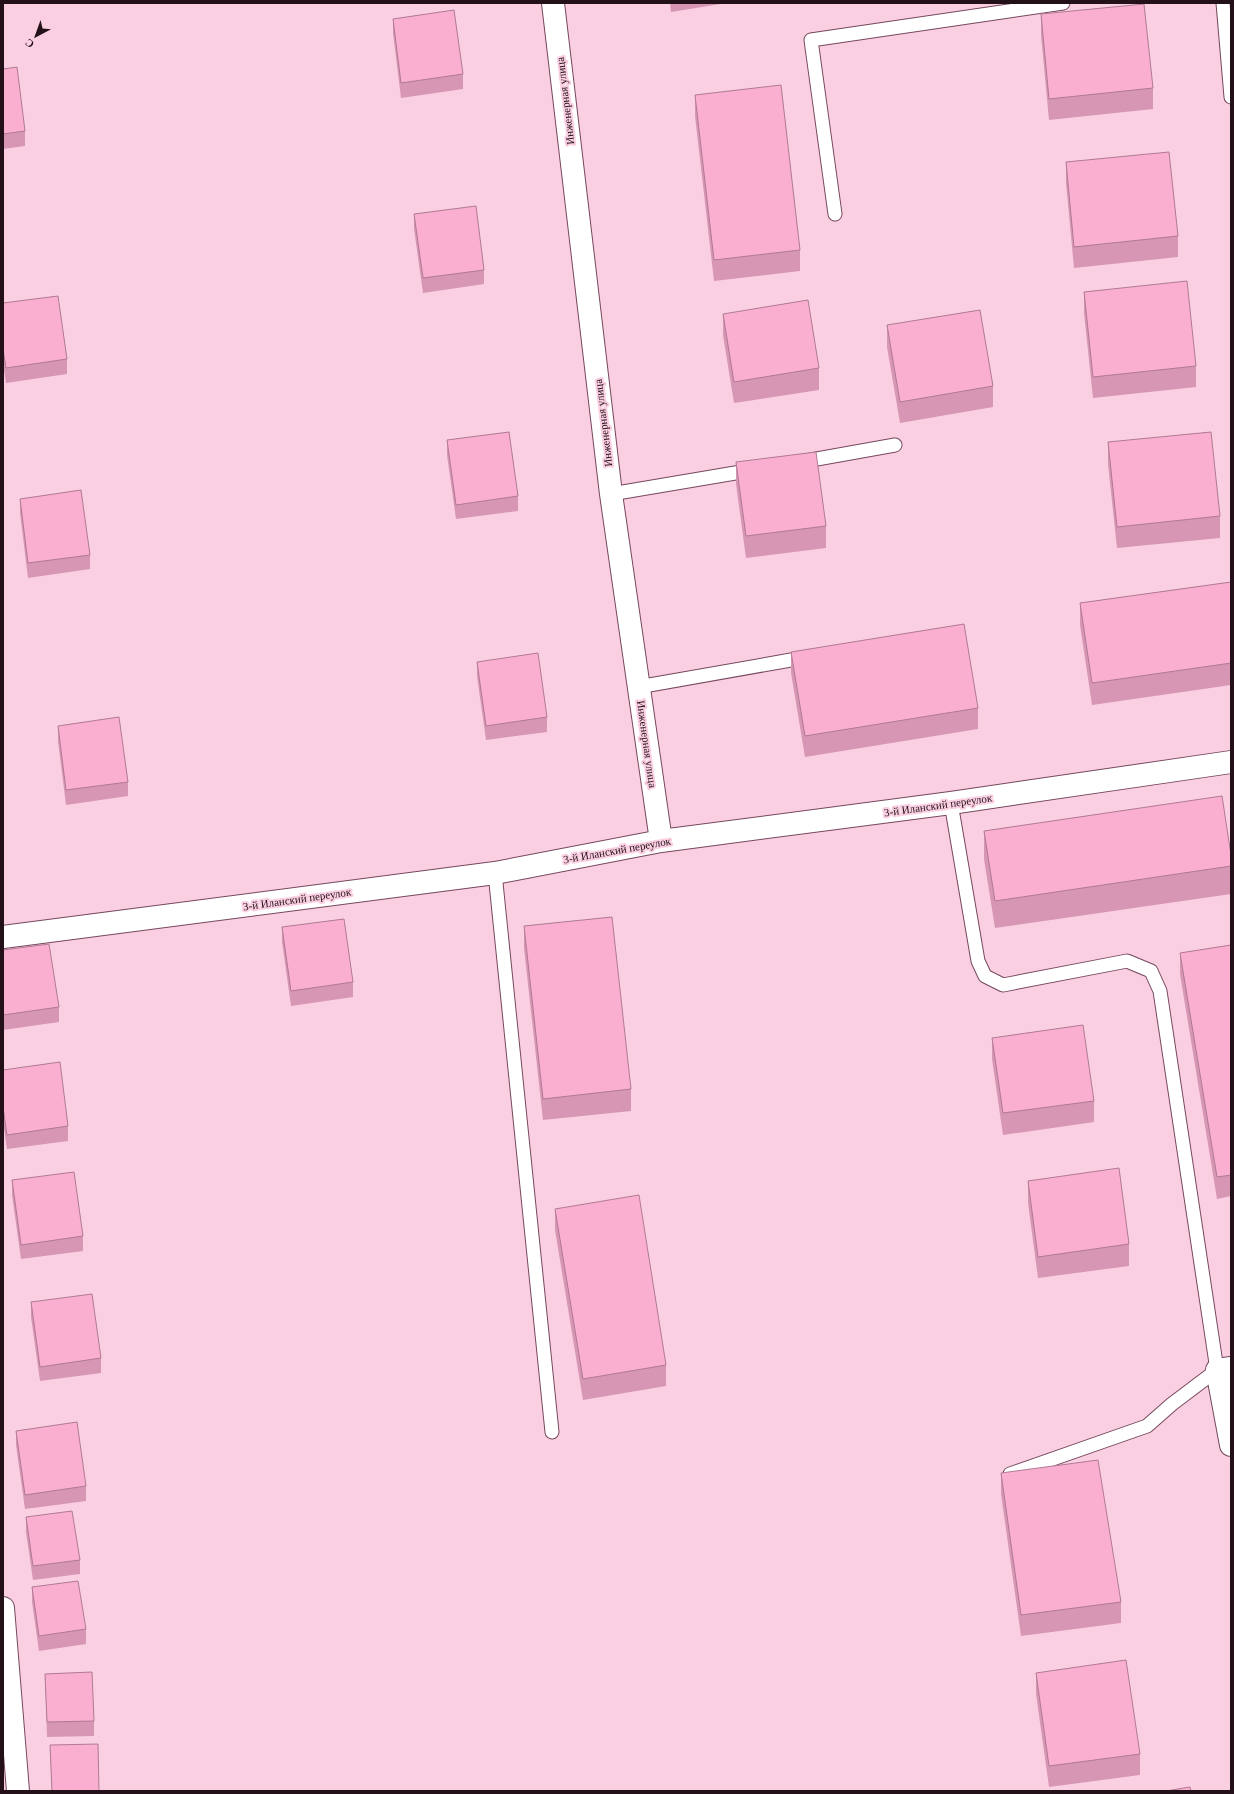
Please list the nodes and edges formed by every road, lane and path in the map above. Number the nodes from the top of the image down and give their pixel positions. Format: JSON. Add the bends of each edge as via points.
{"nodes":[{"id":1,"x":553,"y":3,"type":"edge"},
{"id":2,"x":1063,"y":3,"type":"edge"},
{"id":3,"x":1222,"y":3,"type":"edge"},
{"id":4,"x":1231,"y":97,"type":"edge"},
{"id":5,"x":835,"y":214,"type":"dead end"},
{"id":6,"x":895,"y":446,"type":"dead end"},
{"id":7,"x":784,"y":464,"type":"edge"},
{"id":8,"x":769,"y":467,"type":"edge"},
{"id":9,"x":611,"y":494,"type":"junction"},
{"id":10,"x":817,"y":656,"type":"edge"},
{"id":11,"x":638,"y":687,"type":"junction"},
{"id":12,"x":1231,"y":762,"type":"edge"},
{"id":13,"x":951,"y":803,"type":"junction"},
{"id":14,"x":661,"y":842,"type":"junction"},
{"id":15,"x":495,"y":873,"type":"junction"},
{"id":16,"x":3,"y":937,"type":"edge"},
{"id":17,"x":1224,"y":1369,"type":"edge"},
{"id":18,"x":552,"y":1432,"type":"dead end"},
{"id":19,"x":1231,"y":1445,"type":"edge"},
{"id":20,"x":1010,"y":1474,"type":"edge"},
{"id":21,"x":3,"y":1608,"type":"edge"},
{"id":22,"x":18,"y":1791,"type":"edge"}],
"edges":[{"from":1,"to":9,"type":"street","name":"Инженерная улица"},
{"from":2,"to":5,"type":"lane","via":[[811,40]]},
{"from":3,"to":4,"type":"lane"},
{"from":6,"to":7,"type":"lane"},
{"from":8,"to":9,"type":"lane"},
{"from":9,"to":11,"type":"street","name":"Инженерная улица"},
{"from":10,"to":11,"type":"lane"},
{"from":11,"to":14,"type":"street","name":"Инженерная улица"},
{"from":12,"to":13,"type":"street","name":"3-й Иланский переулок"},
{"from":13,"to":14,"type":"street","name":"3-й Иланский переулок"},
{"from":13,"to":17,"type":"lane","via":[[978,962],[985,976],[1003,985],[1127,961],[1151,971],[1160,991]]},
{"from":14,"to":15,"type":"street","name":"3-й Иланский переулок"},
{"from":15,"to":16,"type":"street","name":"3-й Иланский переулок"},
{"from":15,"to":18,"type":"lane"},
{"from":17,"to":19,"type":"street"},
{"from":17,"to":20,"type":"lane","via":[[1172,1404],[1147,1426]]},
{"from":21,"to":22,"type":"street"}]}
